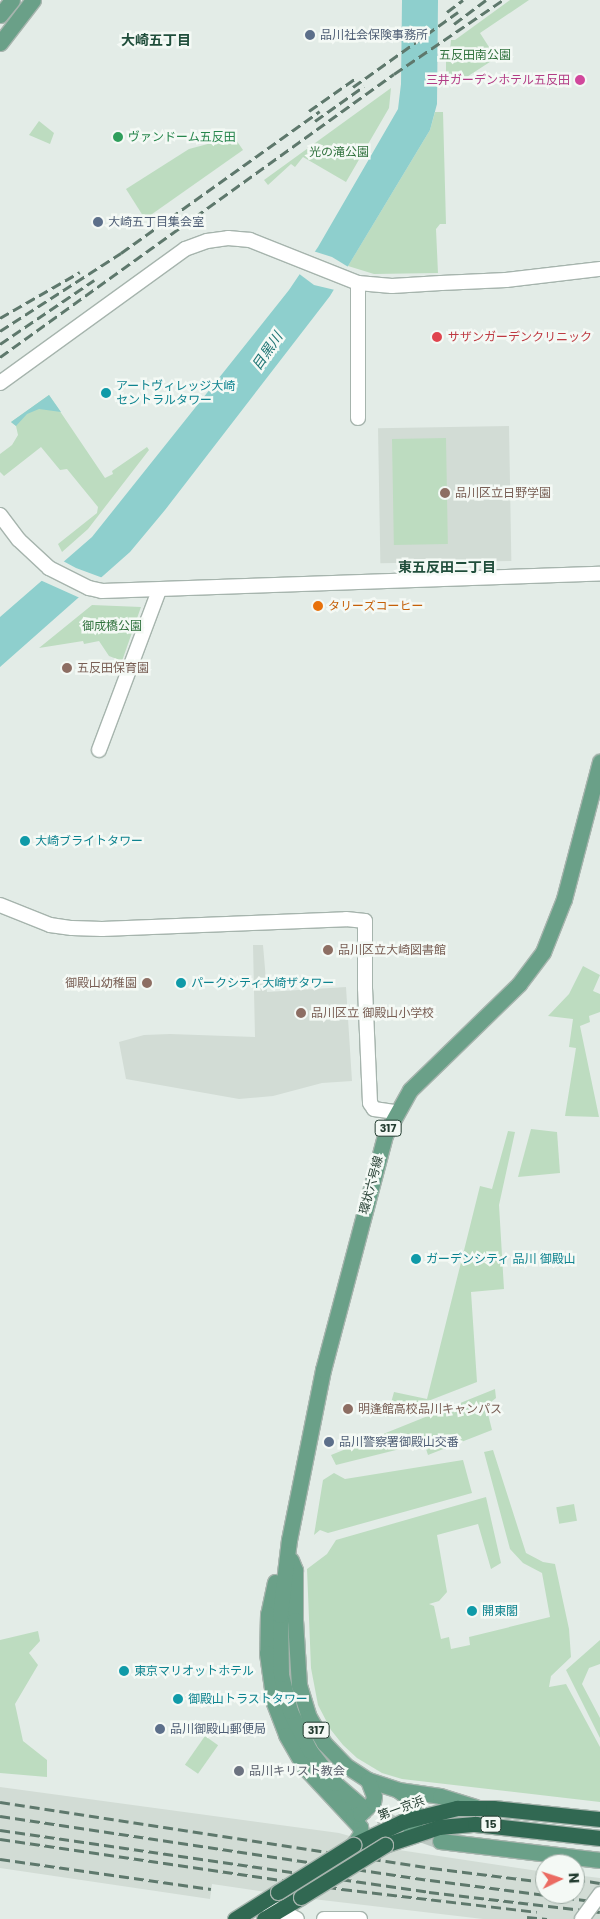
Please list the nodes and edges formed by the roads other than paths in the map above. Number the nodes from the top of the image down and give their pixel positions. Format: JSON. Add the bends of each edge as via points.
{"nodes":[{"id":1,"x":12,"y":0,"type":"edge"},
{"id":2,"x":34,"y":0,"type":"edge"},
{"id":3,"x":0,"y":15,"type":"edge"},
{"id":4,"x":3,"y":35,"type":"edge"},
{"id":5,"x":600,"y":269,"type":"edge"},
{"id":6,"x":358,"y":283,"type":"junction"},
{"id":7,"x":0,"y":382,"type":"edge"},
{"id":8,"x":358,"y":418,"type":"dead end"},
{"id":9,"x":0,"y":515,"type":"edge"},
{"id":10,"x":600,"y":574,"type":"edge"},
{"id":11,"x":159,"y":590,"type":"junction"},
{"id":12,"x":99,"y":750,"type":"dead end"},
{"id":13,"x":600,"y":762,"type":"edge"},
{"id":14,"x":0,"y":905,"type":"edge"},
{"id":15,"x":396,"y":1112,"type":"junction"},
{"id":16,"x":288,"y":1551,"type":"junction"},
{"id":17,"x":368,"y":1780,"type":"junction"},
{"id":18,"x":398,"y":1790,"type":"junction"},
{"id":19,"x":475,"y":1807,"type":"junction"},
{"id":20,"x":354,"y":1810,"type":"junction"},
{"id":21,"x":414,"y":1817,"type":"junction"},
{"id":22,"x":600,"y":1818,"type":"edge"},
{"id":23,"x":409,"y":1836,"type":"junction"},
{"id":24,"x":600,"y":1838,"type":"edge"},
{"id":25,"x":440,"y":1841,"type":"tunnel mouth"},
{"id":26,"x":353,"y":1845,"type":"junction"},
{"id":27,"x":600,"y":1860,"type":"edge"},
{"id":28,"x":600,"y":1894,"type":"edge"},
{"id":29,"x":256,"y":1906,"type":"junction"},
{"id":30,"x":600,"y":1907,"type":"edge"},
{"id":31,"x":279,"y":1910,"type":"junction"},
{"id":32,"x":235,"y":1919,"type":"edge"},
{"id":33,"x":264,"y":1919,"type":"edge"},
{"id":34,"x":297,"y":1919,"type":"edge"},
{"id":35,"x":324,"y":1919,"type":"edge"},
{"id":36,"x":360,"y":1919,"type":"edge"},
{"id":37,"x":582,"y":1919,"type":"edge"},
{"id":38,"x":591,"y":1919,"type":"edge"}],
"edges":[{"from":1,"to":3,"type":"main road"},
{"from":2,"to":4,"type":"main road"},
{"from":5,"to":6,"type":"street","via":[[506,280],[412,285]]},
{"from":6,"to":7,"type":"street","via":[[242,239],[207,241],[185,249]]},
{"from":6,"to":8,"type":"street"},
{"from":9,"to":11,"type":"street","via":[[19,540],[52,569],[89,588],[102,591]]},
{"from":10,"to":11,"type":"street"},
{"from":11,"to":12,"type":"street"},
{"from":13,"to":15,"type":"main road","name":"環状六号線","number":"317","via":[[564,899],[543,952],[519,984],[410,1090]]},
{"from":14,"to":15,"type":"street","via":[[50,925],[72,928],[365,921],[370,1103],[374,1109]]},
{"from":15,"to":16,"type":"main road","name":"環状六号線","number":"317","via":[[381,1147],[323,1370]]},
{"from":16,"to":17,"type":"main road","number":"317","via":[[295,1570],[296,1659],[306,1708],[316,1729],[336,1756]]},
{"from":16,"to":20,"type":"main road","number":"317","via":[[280,1615],[285,1694],[298,1731],[310,1752]]},
{"from":17,"to":18,"type":"main road","number":"317"},
{"from":17,"to":20,"type":"main road","via":[[373,1802],[360,1814]]},
{"from":18,"to":19,"type":"main road","number":"317","via":[[440,1796]]},
{"from":18,"to":21,"type":"main road","via":[[410,1799]]},
{"from":19,"to":21,"type":"highway","name":"第一京浜","number":"15"},
{"from":19,"to":22,"type":"highway","name":"第一京浜","number":"15"},
{"from":20,"to":26,"type":"main road","number":"317","via":[[361,1830]]},
{"from":21,"to":23,"type":"main road"},
{"from":21,"to":26,"type":"highway","name":"第一京浜","number":"15"},
{"from":23,"to":24,"type":"highway","number":"15","via":[[439,1827],[474,1824]]},
{"from":23,"to":31,"type":"highway","number":"15","bridge":true,"via":[[385,1845]]},
{"from":25,"to":27,"type":"main road"},
{"from":26,"to":29,"type":"highway","name":"第一京浜","number":"15","bridge":true},
{"from":28,"to":37,"type":"street","bridge":true},
{"from":29,"to":31,"type":"street"},
{"from":29,"to":32,"type":"highway","name":"第一京浜","number":"15"},
{"from":30,"to":38,"type":"street"},
{"from":31,"to":33,"type":"highway","number":"15"},
{"from":31,"to":34,"type":"street"},
{"from":35,"to":36,"type":"street"}]}
